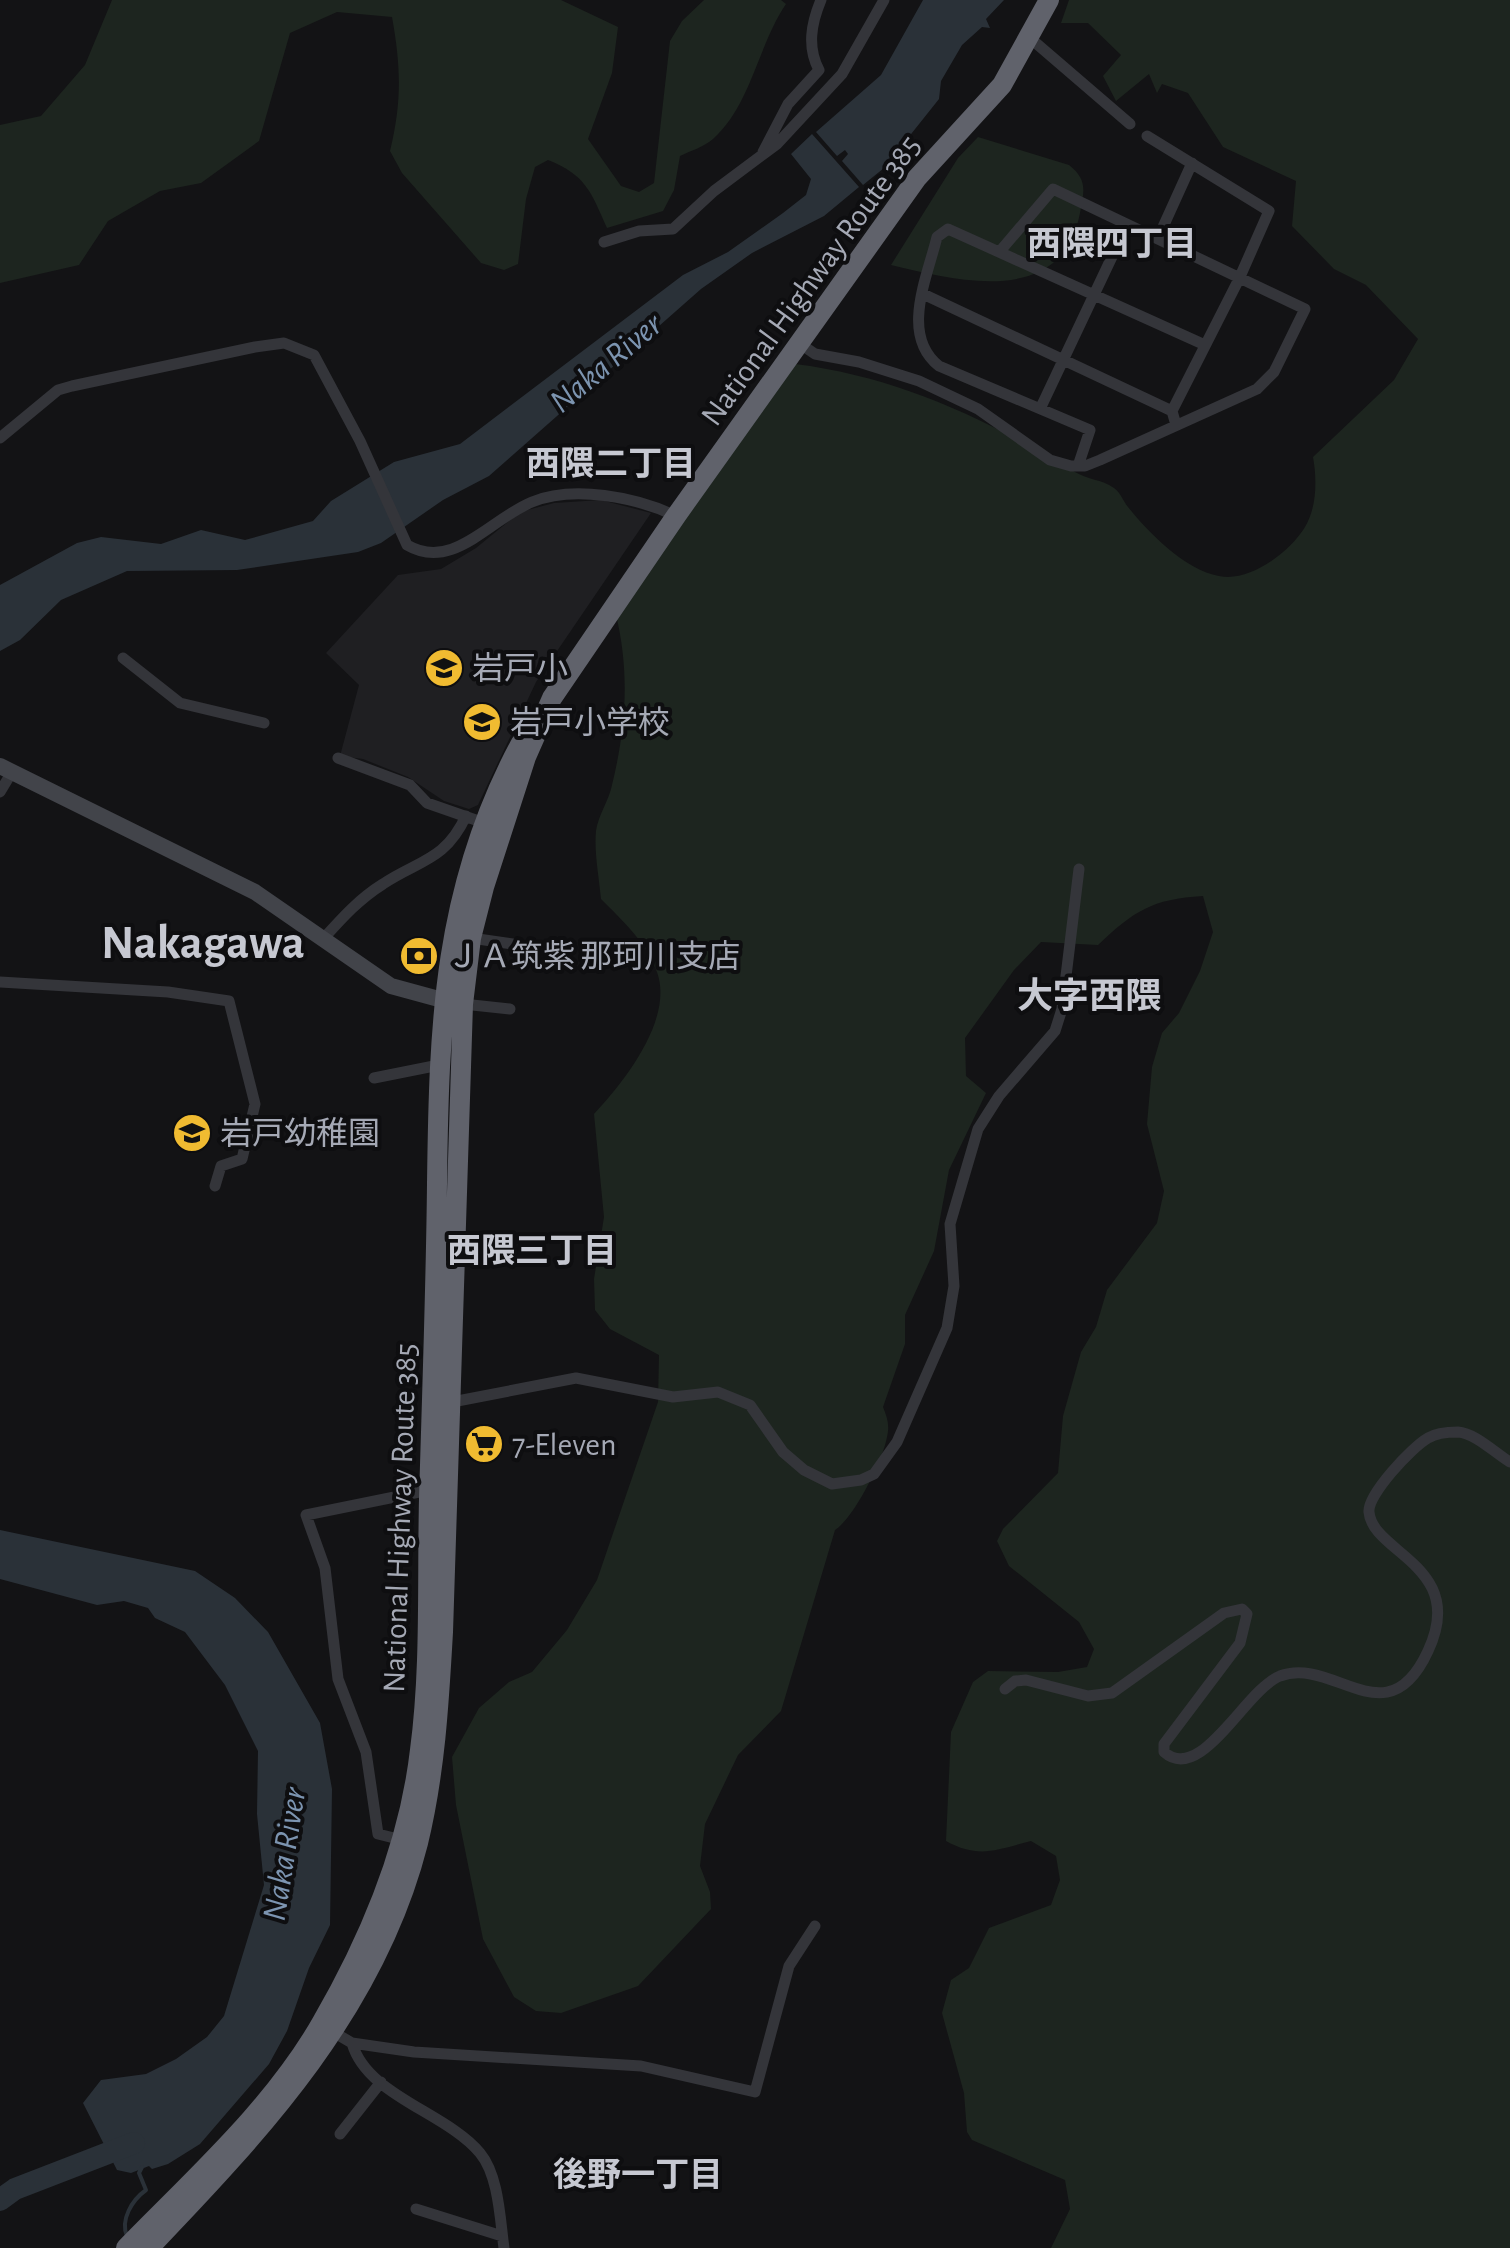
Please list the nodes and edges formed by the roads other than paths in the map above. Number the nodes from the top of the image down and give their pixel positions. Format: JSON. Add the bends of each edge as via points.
{"nodes":[{"id":1,"x":821,"y":0,"type":"edge"},
{"id":2,"x":884,"y":0,"type":"edge"},
{"id":3,"x":1049,"y":0,"type":"edge"},
{"id":4,"x":1030,"y":38,"type":"junction"},
{"id":5,"x":1130,"y":124,"type":"dead end"},
{"id":6,"x":1147,"y":136,"type":"dead end"},
{"id":7,"x":761,"y":157,"type":"junction"},
{"id":8,"x":1192,"y":163,"type":"junction"},
{"id":9,"x":1127,"y":225,"type":"junction"},
{"id":10,"x":1158,"y":238,"type":"junction"},
{"id":11,"x":604,"y":242,"type":"dead end"},
{"id":12,"x":1001,"y":250,"type":"junction"},
{"id":13,"x":1239,"y":279,"type":"junction"},
{"id":14,"x":1094,"y":293,"type":"junction"},
{"id":15,"x":923,"y":294,"type":"junction"},
{"id":16,"x":799,"y":343,"type":"junction"},
{"id":17,"x":1205,"y":345,"type":"junction"},
{"id":18,"x":1064,"y":359,"type":"junction"},
{"id":19,"x":1041,"y":407,"type":"junction"},
{"id":20,"x":1172,"y":411,"type":"junction"},
{"id":21,"x":1176,"y":425,"type":"junction"},
{"id":22,"x":0,"y":438,"type":"edge"},
{"id":23,"x":1078,"y":466,"type":"junction"},
{"id":24,"x":676,"y":516,"type":"junction"},
{"id":25,"x":123,"y":658,"type":"dead end"},
{"id":26,"x":264,"y":723,"type":"dead end"},
{"id":27,"x":338,"y":758,"type":"dead end"},
{"id":28,"x":6,"y":769,"type":"edge"},
{"id":29,"x":0,"y":792,"type":"edge"},
{"id":30,"x":484,"y":822,"type":"junction"},
{"id":31,"x":1079,"y":869,"type":"dead end"},
{"id":32,"x":324,"y":938,"type":"junction"},
{"id":33,"x":471,"y":938,"type":"junction"},
{"id":34,"x":520,"y":945,"type":"dead end"},
{"id":35,"x":0,"y":982,"type":"edge"},
{"id":36,"x":452,"y":1003,"type":"junction"},
{"id":37,"x":510,"y":1009,"type":"dead end"},
{"id":38,"x":439,"y":1065,"type":"junction"},
{"id":39,"x":374,"y":1078,"type":"dead end"},
{"id":40,"x":215,"y":1186,"type":"dead end"},
{"id":41,"x":440,"y":1404,"type":"junction"},
{"id":42,"x":1510,"y":1462,"type":"edge"},
{"id":43,"x":429,"y":1490,"type":"junction"},
{"id":44,"x":1005,"y":1689,"type":"dead end"},
{"id":45,"x":402,"y":1840,"type":"junction"},
{"id":46,"x":815,"y":1926,"type":"dead end"},
{"id":47,"x":336,"y":2033,"type":"junction"},
{"id":48,"x":381,"y":2082,"type":"junction"},
{"id":49,"x":340,"y":2134,"type":"dead end"},
{"id":50,"x":416,"y":2209,"type":"dead end"},
{"id":51,"x":503,"y":2242,"type":"edge"},
{"id":52,"x":126,"y":2248,"type":"edge"},
{"id":53,"x":149,"y":2248,"type":"edge"}],
"edges":[{"from":1,"to":7,"type":"street","via":[[811,25],[819,70],[788,104]]},
{"from":2,"to":7,"type":"street","via":[[842,74]]},
{"from":3,"to":4,"type":"highway","name":"National Highway Route 385"},
{"from":4,"to":5,"type":"street"},
{"from":4,"to":16,"type":"highway","name":"National Highway Route 385","via":[[1002,85],[917,178]]},
{"from":6,"to":8,"type":"street"},
{"from":7,"to":11,"type":"street","via":[[673,229],[639,231]]},
{"from":8,"to":10,"type":"street"},
{"from":8,"to":13,"type":"street","via":[[1269,211]]},
{"from":9,"to":10,"type":"street"},
{"from":9,"to":12,"type":"street","via":[[1053,189]]},
{"from":9,"to":14,"type":"street"},
{"from":10,"to":13,"type":"street"},
{"from":12,"to":14,"type":"street"},
{"from":12,"to":15,"type":"street","via":[[948,229],[937,237]]},
{"from":13,"to":17,"type":"street"},
{"from":13,"to":21,"type":"street","via":[[1305,309],[1266,381]]},
{"from":14,"to":17,"type":"street"},
{"from":14,"to":18,"type":"street"},
{"from":15,"to":18,"type":"street"},
{"from":15,"to":19,"type":"street","via":[[916,328],[931,359]]},
{"from":16,"to":23,"type":"street","via":[[815,354],[919,381],[978,409],[1050,460]]},
{"from":16,"to":24,"type":"highway","name":"National Highway Route 385"},
{"from":17,"to":20,"type":"street"},
{"from":18,"to":19,"type":"street"},
{"from":18,"to":20,"type":"street"},
{"from":19,"to":23,"type":"street","via":[[1090,430]]},
{"from":20,"to":21,"type":"street"},
{"from":21,"to":23,"type":"street"},
{"from":22,"to":24,"type":"street","via":[[58,390],[284,343],[314,355],[407,545],[423,554],[443,554],[533,501],[555,496],[633,501]]},
{"from":24,"to":30,"type":"highway","name":"National Highway Route 385","via":[[541,717]]},
{"from":25,"to":26,"type":"street","via":[[180,703]]},
{"from":27,"to":30,"type":"street","via":[[410,785],[427,803]]},
{"from":28,"to":29,"type":"street"},
{"from":28,"to":32,"type":"street","via":[[255,892]]},
{"from":30,"to":32,"type":"street","via":[[458,834],[424,865],[354,904]]},
{"from":30,"to":33,"type":"highway","name":"National Highway Route 385"},
{"from":30,"to":36,"type":"highway","name":"National Highway Route 385","via":[[464,884]]},
{"from":31,"to":41,"type":"street","via":[[1055,1031],[978,1129],[950,1224],[954,1286],[947,1328],[897,1442],[874,1474],[832,1484],[804,1470],[783,1452],[750,1405],[718,1392],[673,1397],[576,1378]]},
{"from":32,"to":36,"type":"street","via":[[391,986]]},
{"from":33,"to":34,"type":"street"},
{"from":33,"to":36,"type":"highway","name":"National Highway Route 385"},
{"from":35,"to":40,"type":"street","via":[[229,1001],[255,1104],[242,1159],[221,1166]]},
{"from":36,"to":37,"type":"street"},
{"from":36,"to":38,"type":"highway","name":"National Highway Route 385"},
{"from":36,"to":41,"type":"highway","name":"National Highway Route 385"},
{"from":38,"to":39,"type":"street"},
{"from":38,"to":41,"type":"highway","name":"National Highway Route 385"},
{"from":41,"to":43,"type":"highway","name":"National Highway Route 385"},
{"from":41,"to":47,"type":"highway","name":"National Highway Route 385","via":[[443,1632],[429,1790],[389,1927]]},
{"from":42,"to":44,"type":"street","via":[[1466,1434],[1443,1433],[1419,1445],[1373,1494],[1372,1523],[1423,1572],[1434,1598],[1434,1637],[1415,1672],[1398,1687],[1368,1693],[1310,1673],[1278,1677],[1253,1695],[1204,1752],[1191,1759],[1171,1758],[1164,1744],[1240,1643],[1247,1624],[1242,1609],[1224,1613],[1112,1693],[1088,1696],[1026,1680]]},
{"from":43,"to":45,"type":"highway","name":"National Highway Route 385","via":[[423,1718]]},
{"from":43,"to":45,"type":"street","via":[[306,1515],[325,1568],[338,1679],[366,1752],[378,1834]]},
{"from":45,"to":47,"type":"highway","name":"National Highway Route 385"},
{"from":46,"to":47,"type":"street","via":[[789,1966],[755,2092],[641,2066],[414,2052]]},
{"from":47,"to":48,"type":"street","via":[[363,2070]]},
{"from":47,"to":52,"type":"highway","name":"National Highway Route 385"},
{"from":47,"to":53,"type":"highway","name":"National Highway Route 385","via":[[267,2121]]},
{"from":48,"to":49,"type":"street"},
{"from":48,"to":51,"type":"street","via":[[481,2154]]},
{"from":50,"to":51,"type":"street"}]}
